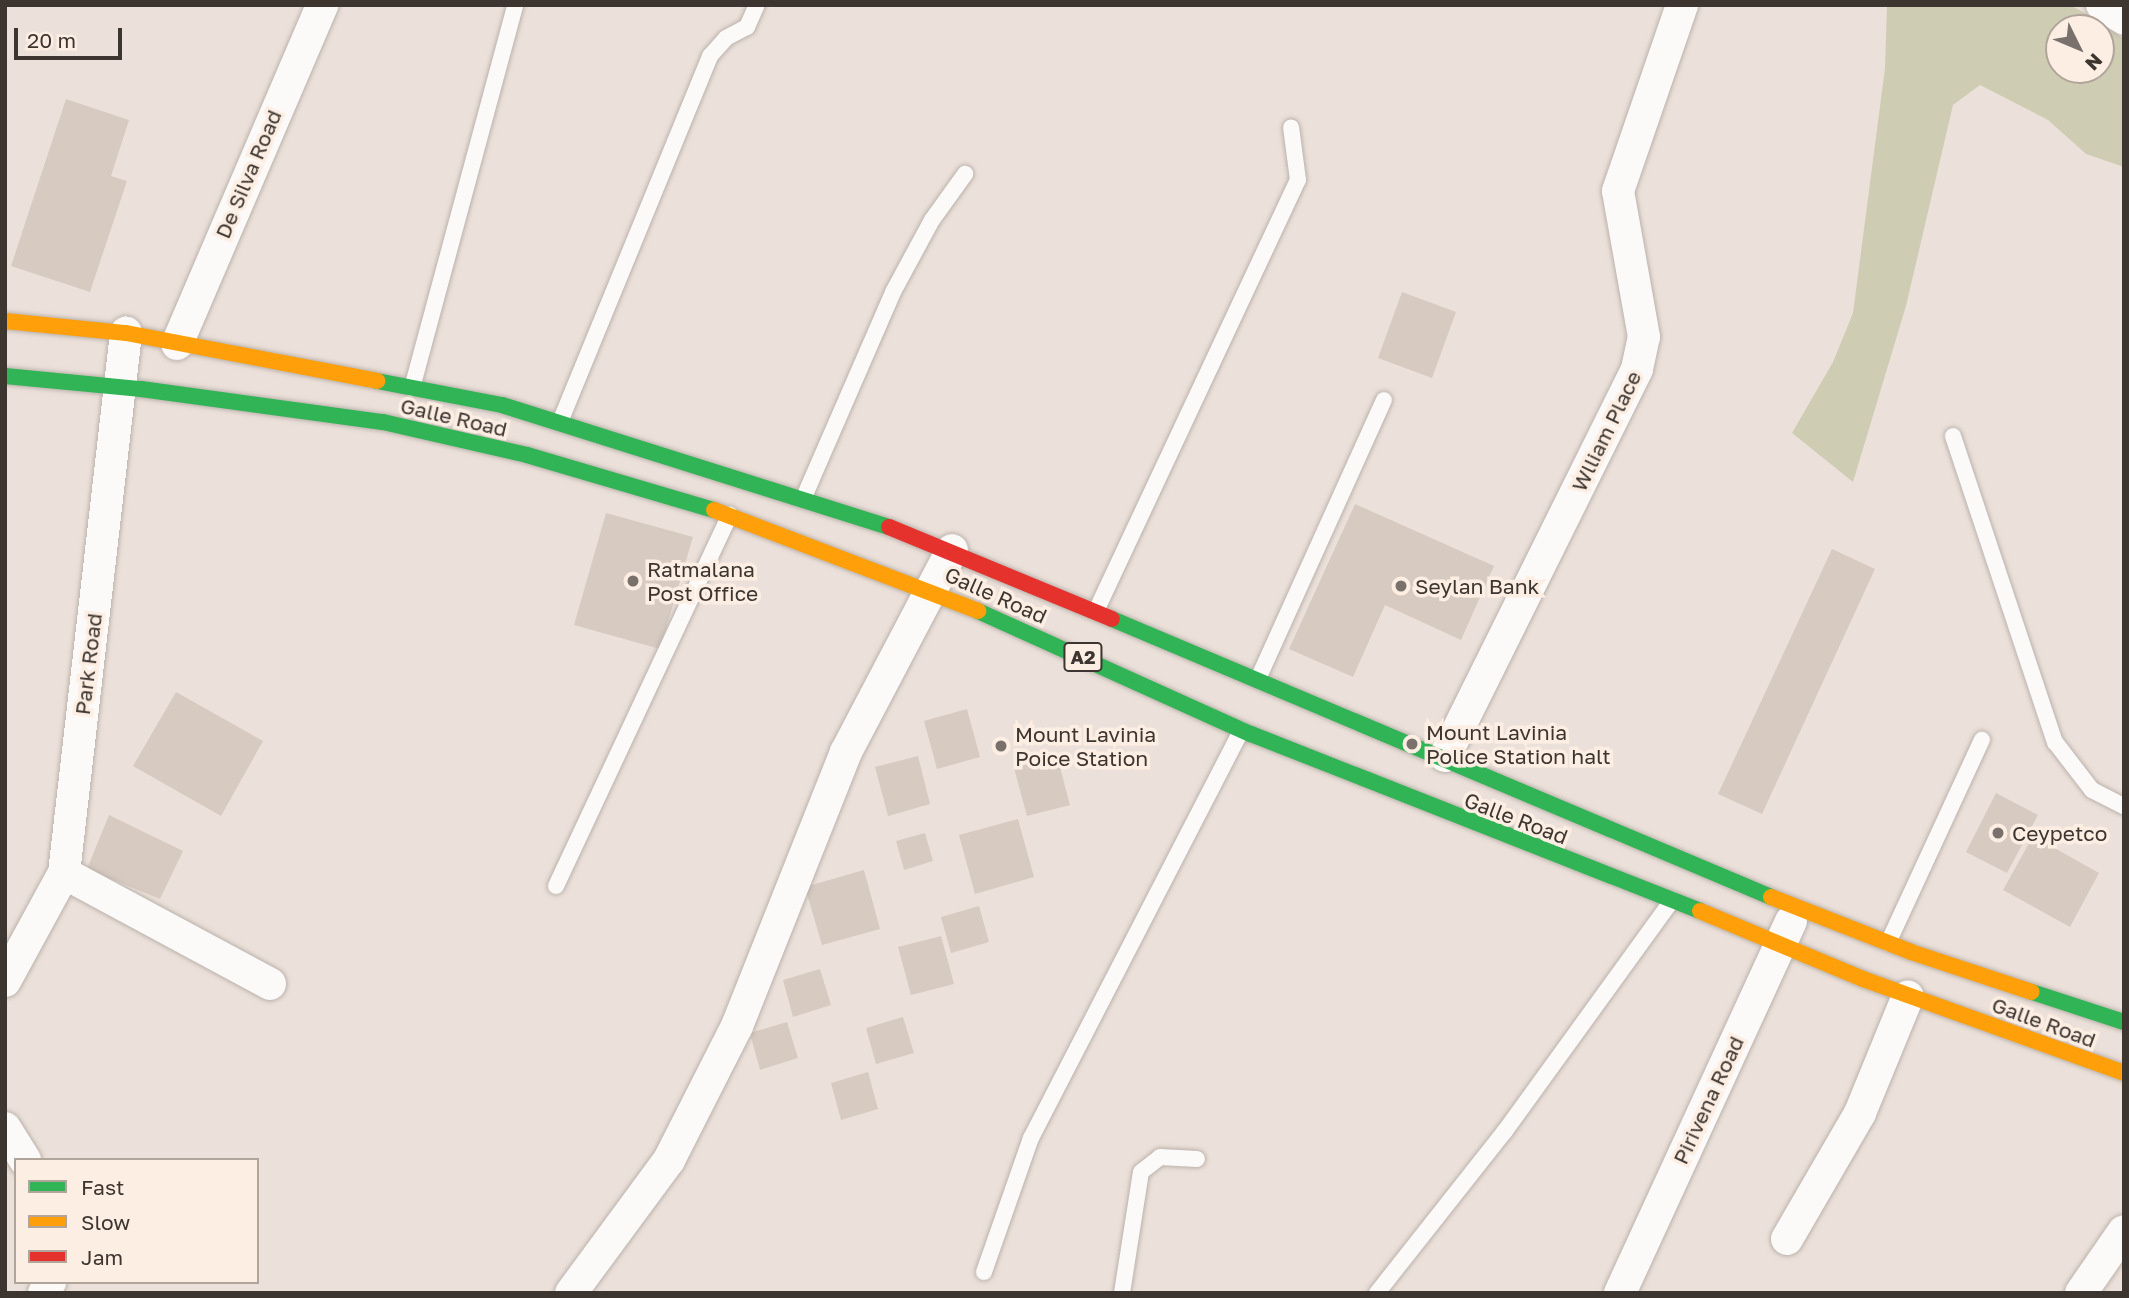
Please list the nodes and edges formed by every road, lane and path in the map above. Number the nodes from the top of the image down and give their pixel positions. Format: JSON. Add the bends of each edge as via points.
{"nodes":[{"id":1,"x":322,"y":5,"type":"edge"},
{"id":2,"x":515,"y":5,"type":"edge"},
{"id":3,"x":757,"y":5,"type":"edge"},
{"id":4,"x":1682,"y":5,"type":"edge"},
{"id":5,"x":2102,"y":5,"type":"edge"},
{"id":6,"x":2124,"y":19,"type":"edge"},
{"id":7,"x":1291,"y":127,"type":"dead end"},
{"id":8,"x":965,"y":174,"type":"dead end"},
{"id":9,"x":5,"y":321,"type":"edge"},
{"id":10,"x":125,"y":333,"type":"junction"},
{"id":11,"x":177,"y":344,"type":"junction"},
{"id":12,"x":5,"y":376,"type":"edge"},
{"id":13,"x":121,"y":387,"type":"junction"},
{"id":14,"x":412,"y":390,"type":"junction"},
{"id":15,"x":1384,"y":400,"type":"dead end"},
{"id":16,"x":560,"y":422,"type":"junction"},
{"id":17,"x":1953,"y":436,"type":"dead end"},
{"id":18,"x":804,"y":497,"type":"junction"},
{"id":19,"x":730,"y":515,"type":"junction"},
{"id":20,"x":952,"y":550,"type":"junction"},
{"id":21,"x":931,"y":589,"type":"junction"},
{"id":22,"x":1096,"y":611,"type":"junction"},
{"id":23,"x":1258,"y":680,"type":"junction"},
{"id":24,"x":1242,"y":730,"type":"junction"},
{"id":25,"x":1982,"y":740,"type":"dead end"},
{"id":26,"x":1445,"y":756,"type":"junction"},
{"id":27,"x":2124,"y":806,"type":"edge"},
{"id":28,"x":64,"y":873,"type":"junction"},
{"id":29,"x":556,"y":886,"type":"dead end"},
{"id":30,"x":1672,"y":900,"type":"junction"},
{"id":31,"x":1797,"y":908,"type":"junction"},
{"id":32,"x":1888,"y":943,"type":"junction"},
{"id":33,"x":1780,"y":944,"type":"junction"},
{"id":34,"x":5,"y":981,"type":"edge"},
{"id":35,"x":270,"y":984,"type":"dead end"},
{"id":36,"x":1908,"y":996,"type":"junction"},
{"id":37,"x":2124,"y":1022,"type":"edge"},
{"id":38,"x":2124,"y":1073,"type":"edge"},
{"id":39,"x":5,"y":1128,"type":"edge"},
{"id":40,"x":24,"y":1158,"type":"edge"},
{"id":41,"x":1197,"y":1159,"type":"dead end"},
{"id":42,"x":2124,"y":1231,"type":"edge"},
{"id":43,"x":1787,"y":1239,"type":"dead end"},
{"id":44,"x":984,"y":1272,"type":"dead end"},
{"id":45,"x":571,"y":1293,"type":"edge"},
{"id":46,"x":1122,"y":1293,"type":"edge"},
{"id":47,"x":1377,"y":1293,"type":"edge"},
{"id":48,"x":1620,"y":1293,"type":"edge"},
{"id":49,"x":2081,"y":1293,"type":"edge"}],
"edges":[{"from":1,"to":11,"type":"street","name":"De Silva Road"},
{"from":2,"to":14,"type":"lane"},
{"from":3,"to":16,"type":"lane","via":[[747,27],[726,38],[710,56]]},
{"from":4,"to":26,"type":"street","name":"Wlliam Place","via":[[1618,191],[1644,337],[1637,369]]},
{"from":5,"to":6,"type":"street"},
{"from":7,"to":22,"type":"lane","via":[[1298,180]]},
{"from":8,"to":18,"type":"lane","via":[[932,220],[893,292]]},
{"from":9,"to":10,"type":"highway","name":"Galle Road","number":"A2"},
{"from":10,"to":11,"type":"highway","name":"Galle Road","number":"A2"},
{"from":10,"to":13,"type":"street","name":"Park Road"},
{"from":11,"to":14,"type":"highway","name":"Galle Road","number":"A2"},
{"from":12,"to":13,"type":"highway","name":"Galle Road","number":"A2"},
{"from":13,"to":19,"type":"highway","name":"Galle Road","number":"A2","via":[[383,422],[527,455]]},
{"from":13,"to":28,"type":"street","name":"Park Road"},
{"from":14,"to":16,"type":"highway","name":"Galle Road","number":"A2","via":[[502,405]]},
{"from":15,"to":23,"type":"lane"},
{"from":16,"to":18,"type":"highway","name":"Galle Road","number":"A2"},
{"from":17,"to":27,"type":"lane","via":[[2054,742],[2092,790]]},
{"from":18,"to":20,"type":"highway","name":"Galle Road","number":"A2"},
{"from":19,"to":21,"type":"highway","name":"Galle Road","number":"A2"},
{"from":19,"to":29,"type":"lane"},
{"from":20,"to":21,"type":"street"},
{"from":20,"to":22,"type":"highway","name":"Galle Road","number":"A2"},
{"from":21,"to":24,"type":"highway","name":"Galle Road","number":"A2"},
{"from":21,"to":45,"type":"street","via":[[846,752],[737,1026],[669,1160]]},
{"from":22,"to":23,"type":"highway","name":"Galle Road","number":"A2"},
{"from":23,"to":26,"type":"highway","name":"Galle Road","number":"A2"},
{"from":24,"to":30,"type":"highway","name":"Galle Road","number":"A2"},
{"from":24,"to":44,"type":"lane","via":[[1031,1138]]},
{"from":25,"to":32,"type":"lane"},
{"from":26,"to":31,"type":"highway","name":"Galle Road","number":"A2"},
{"from":28,"to":34,"type":"street","name":"Park Road"},
{"from":28,"to":35,"type":"street"},
{"from":30,"to":33,"type":"highway","name":"Galle Road","number":"A2"},
{"from":30,"to":47,"type":"lane","via":[[1505,1131]]},
{"from":31,"to":32,"type":"highway","name":"Galle Road","number":"A2"},
{"from":31,"to":33,"type":"street","name":"Pirivena Road"},
{"from":32,"to":37,"type":"highway","name":"Galle Road","number":"A2"},
{"from":33,"to":36,"type":"highway","name":"Galle Road","number":"A2"},
{"from":33,"to":48,"type":"street","name":"Pirivena Road"},
{"from":36,"to":38,"type":"highway","name":"Galle Road","number":"A2"},
{"from":36,"to":43,"type":"street","via":[[1860,1113]]},
{"from":39,"to":40,"type":"street"},
{"from":41,"to":46,"type":"lane","via":[[1160,1157],[1141,1172]]},
{"from":42,"to":49,"type":"street"}]}
